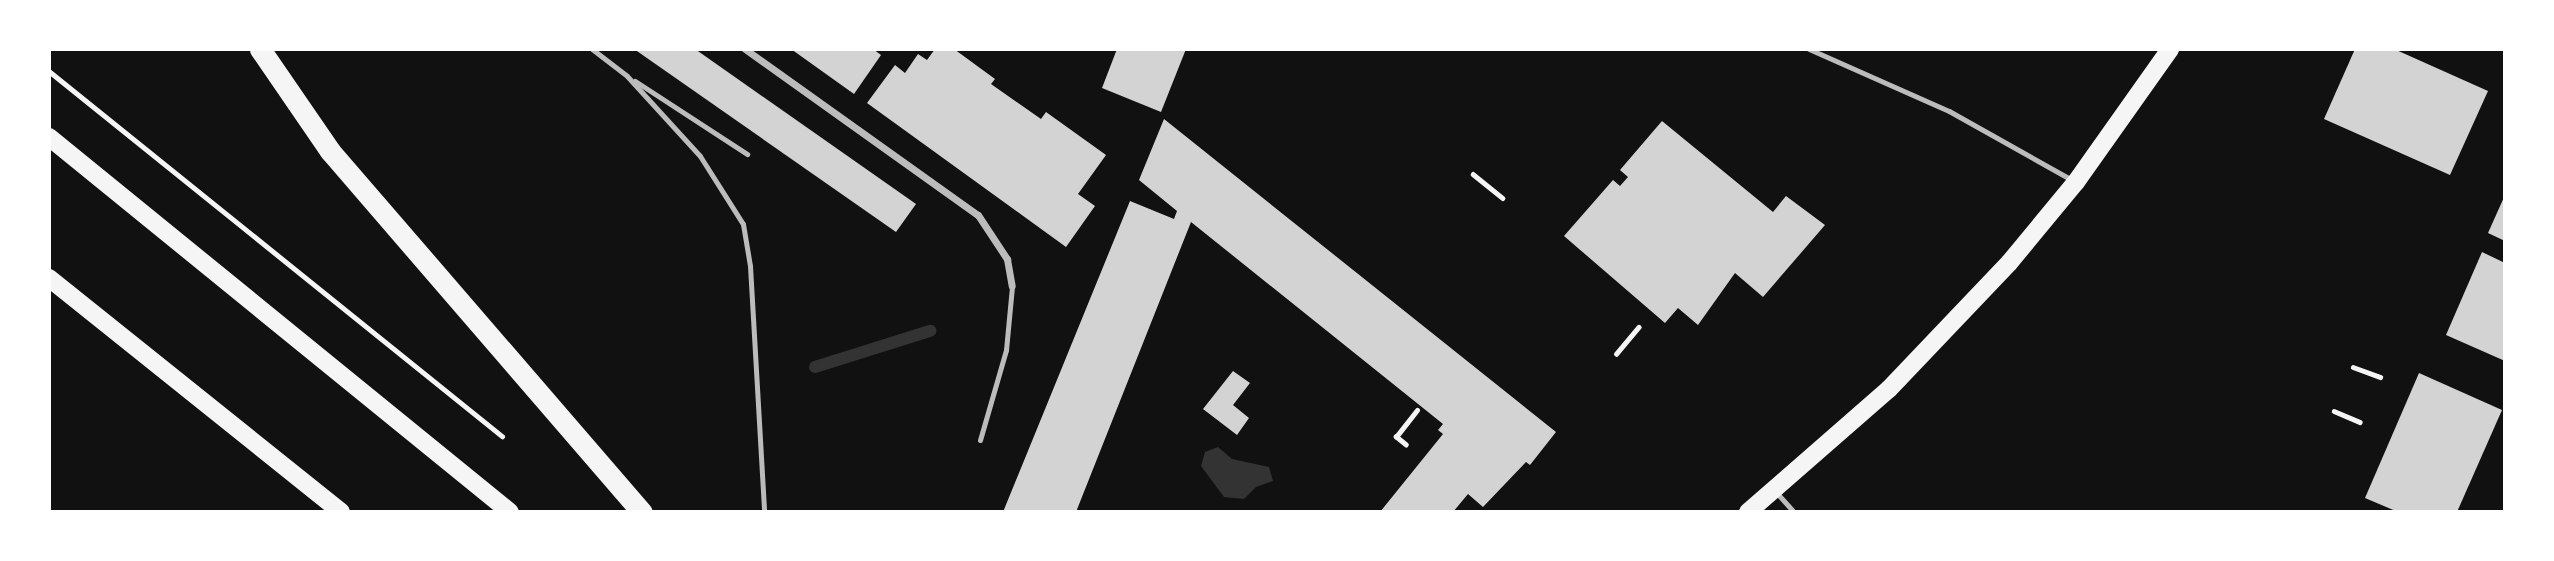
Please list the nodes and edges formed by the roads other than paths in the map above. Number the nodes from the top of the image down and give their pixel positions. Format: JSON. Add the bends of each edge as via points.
{"nodes":[{"id":1,"x":260,"y":49,"type":"edge"},
{"id":2,"x":592,"y":49,"type":"edge"},
{"id":3,"x":745,"y":49,"type":"edge"},
{"id":4,"x":1809,"y":49,"type":"edge"},
{"id":5,"x":2170,"y":49,"type":"edge"},
{"id":6,"x":626,"y":75,"type":"junction"},
{"id":7,"x":49,"y":137,"type":"edge"},
{"id":8,"x":747,"y":154,"type":"dead end"},
{"id":9,"x":2076,"y":183,"type":"junction"},
{"id":10,"x":49,"y":278,"type":"edge"},
{"id":11,"x":1012,"y":286,"type":"joint"},
{"id":12,"x":980,"y":440,"type":"dead end"},
{"id":13,"x":1775,"y":491,"type":"junction"},
{"id":14,"x":341,"y":512,"type":"edge"},
{"id":15,"x":510,"y":512,"type":"edge"},
{"id":16,"x":642,"y":512,"type":"edge"},
{"id":17,"x":764,"y":512,"type":"edge"},
{"id":18,"x":1748,"y":512,"type":"edge"},
{"id":19,"x":1794,"y":512,"type":"edge"}],
"edges":[{"from":1,"to":16,"type":"highway","via":[[330,151]]},
{"from":2,"to":6,"type":"lane"},
{"from":3,"to":11,"type":"street","via":[[978,215],[1007,259]]},
{"from":4,"to":9,"type":"lane","via":[[1949,111]]},
{"from":5,"to":9,"type":"main road"},
{"from":6,"to":8,"type":"lane"},
{"from":6,"to":17,"type":"lane","via":[[700,156],[743,224],[751,266]]},
{"from":7,"to":15,"type":"main road"},
{"from":9,"to":13,"type":"main road","via":[[2009,263],[1889,389]]},
{"from":10,"to":14,"type":"main road"},
{"from":11,"to":12,"type":"lane","via":[[1006,350]]},
{"from":13,"to":18,"type":"main road"},
{"from":13,"to":19,"type":"lane"}]}
